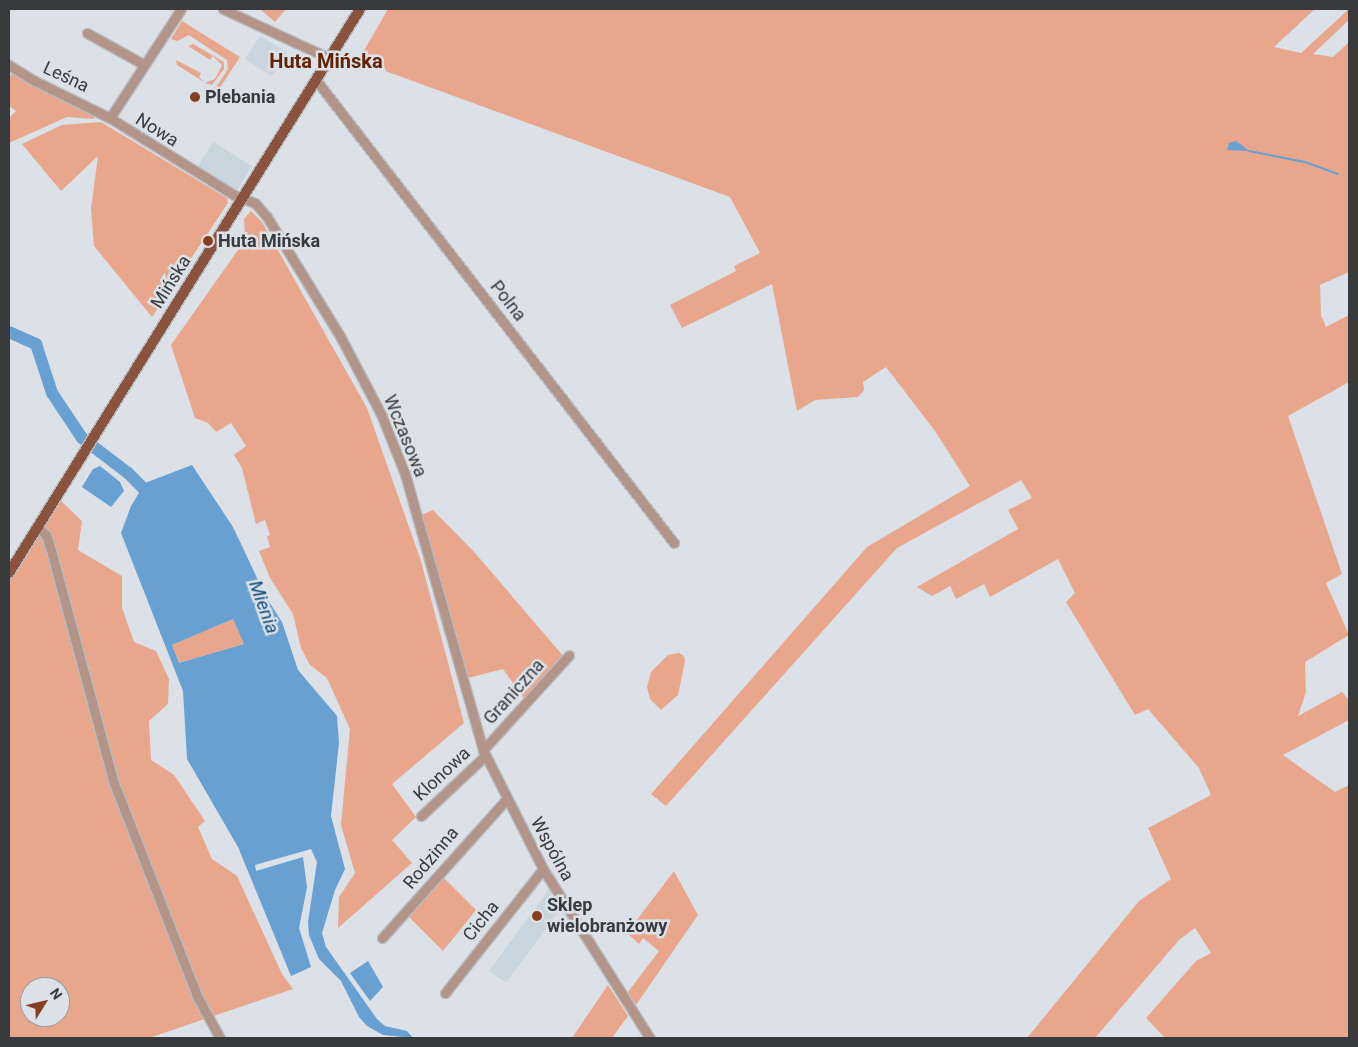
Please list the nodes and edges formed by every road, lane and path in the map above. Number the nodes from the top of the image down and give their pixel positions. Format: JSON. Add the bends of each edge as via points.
{"nodes":[{"id":1,"x":181,"y":9,"type":"edge"},
{"id":2,"x":223,"y":9,"type":"edge"},
{"id":3,"x":360,"y":9,"type":"edge"},
{"id":4,"x":87,"y":33,"type":"dead end"},
{"id":5,"x":329,"y":58,"type":"junction"},
{"id":6,"x":9,"y":64,"type":"edge"},
{"id":7,"x":143,"y":64,"type":"junction"},
{"id":8,"x":316,"y":80,"type":"junction"},
{"id":9,"x":110,"y":118,"type":"junction"},
{"id":10,"x":244,"y":198,"type":"junction"},
{"id":11,"x":37,"y":527,"type":"junction"},
{"id":12,"x":674,"y":543,"type":"dead end"},
{"id":13,"x":9,"y":573,"type":"edge"},
{"id":14,"x":569,"y":655,"type":"dead end"},
{"id":15,"x":472,"y":718,"type":"joint"},
{"id":16,"x":484,"y":753,"type":"junction"},
{"id":17,"x":506,"y":800,"type":"junction"},
{"id":18,"x":421,"y":816,"type":"dead end"},
{"id":19,"x":543,"y":869,"type":"junction"},
{"id":20,"x":382,"y":938,"type":"dead end"},
{"id":21,"x":445,"y":994,"type":"dead end"},
{"id":22,"x":220,"y":1038,"type":"edge"},
{"id":23,"x":650,"y":1038,"type":"edge"}],
"edges":[{"from":1,"to":7,"type":"street","name":"Nowa"},
{"from":2,"to":5,"type":"street"},
{"from":3,"to":5,"type":"main road","name":"Mińska"},
{"from":4,"to":7,"type":"street"},
{"from":5,"to":8,"type":"main road","name":"Mińska"},
{"from":6,"to":9,"type":"street","name":"Leśna","via":[[33,80]]},
{"from":7,"to":9,"type":"street","name":"Nowa"},
{"from":8,"to":10,"type":"main road","name":"Mińska"},
{"from":8,"to":12,"type":"street","name":"Polna"},
{"from":9,"to":10,"type":"street","name":"Nowa","via":[[191,170]]},
{"from":10,"to":11,"type":"main road","name":"Mińska"},
{"from":10,"to":15,"type":"street","name":"Wczasowa","via":[[250,199],[267,216],[340,336],[381,414],[405,474]]},
{"from":11,"to":13,"type":"main road","name":"Mińska"},
{"from":11,"to":22,"type":"street","via":[[46,535],[52,554],[114,783],[209,1022]]},
{"from":14,"to":16,"type":"street","name":"Graniczna"},
{"from":15,"to":16,"type":"street","name":"Wspólna"},
{"from":16,"to":17,"type":"street","name":"Wspólna"},
{"from":16,"to":18,"type":"street","name":"Klonowa"},
{"from":17,"to":19,"type":"street","name":"Wspólna"},
{"from":17,"to":20,"type":"street","name":"Rodzinna"},
{"from":19,"to":21,"type":"street","name":"Cicha"},
{"from":19,"to":23,"type":"street","name":"Wspólna"}]}
